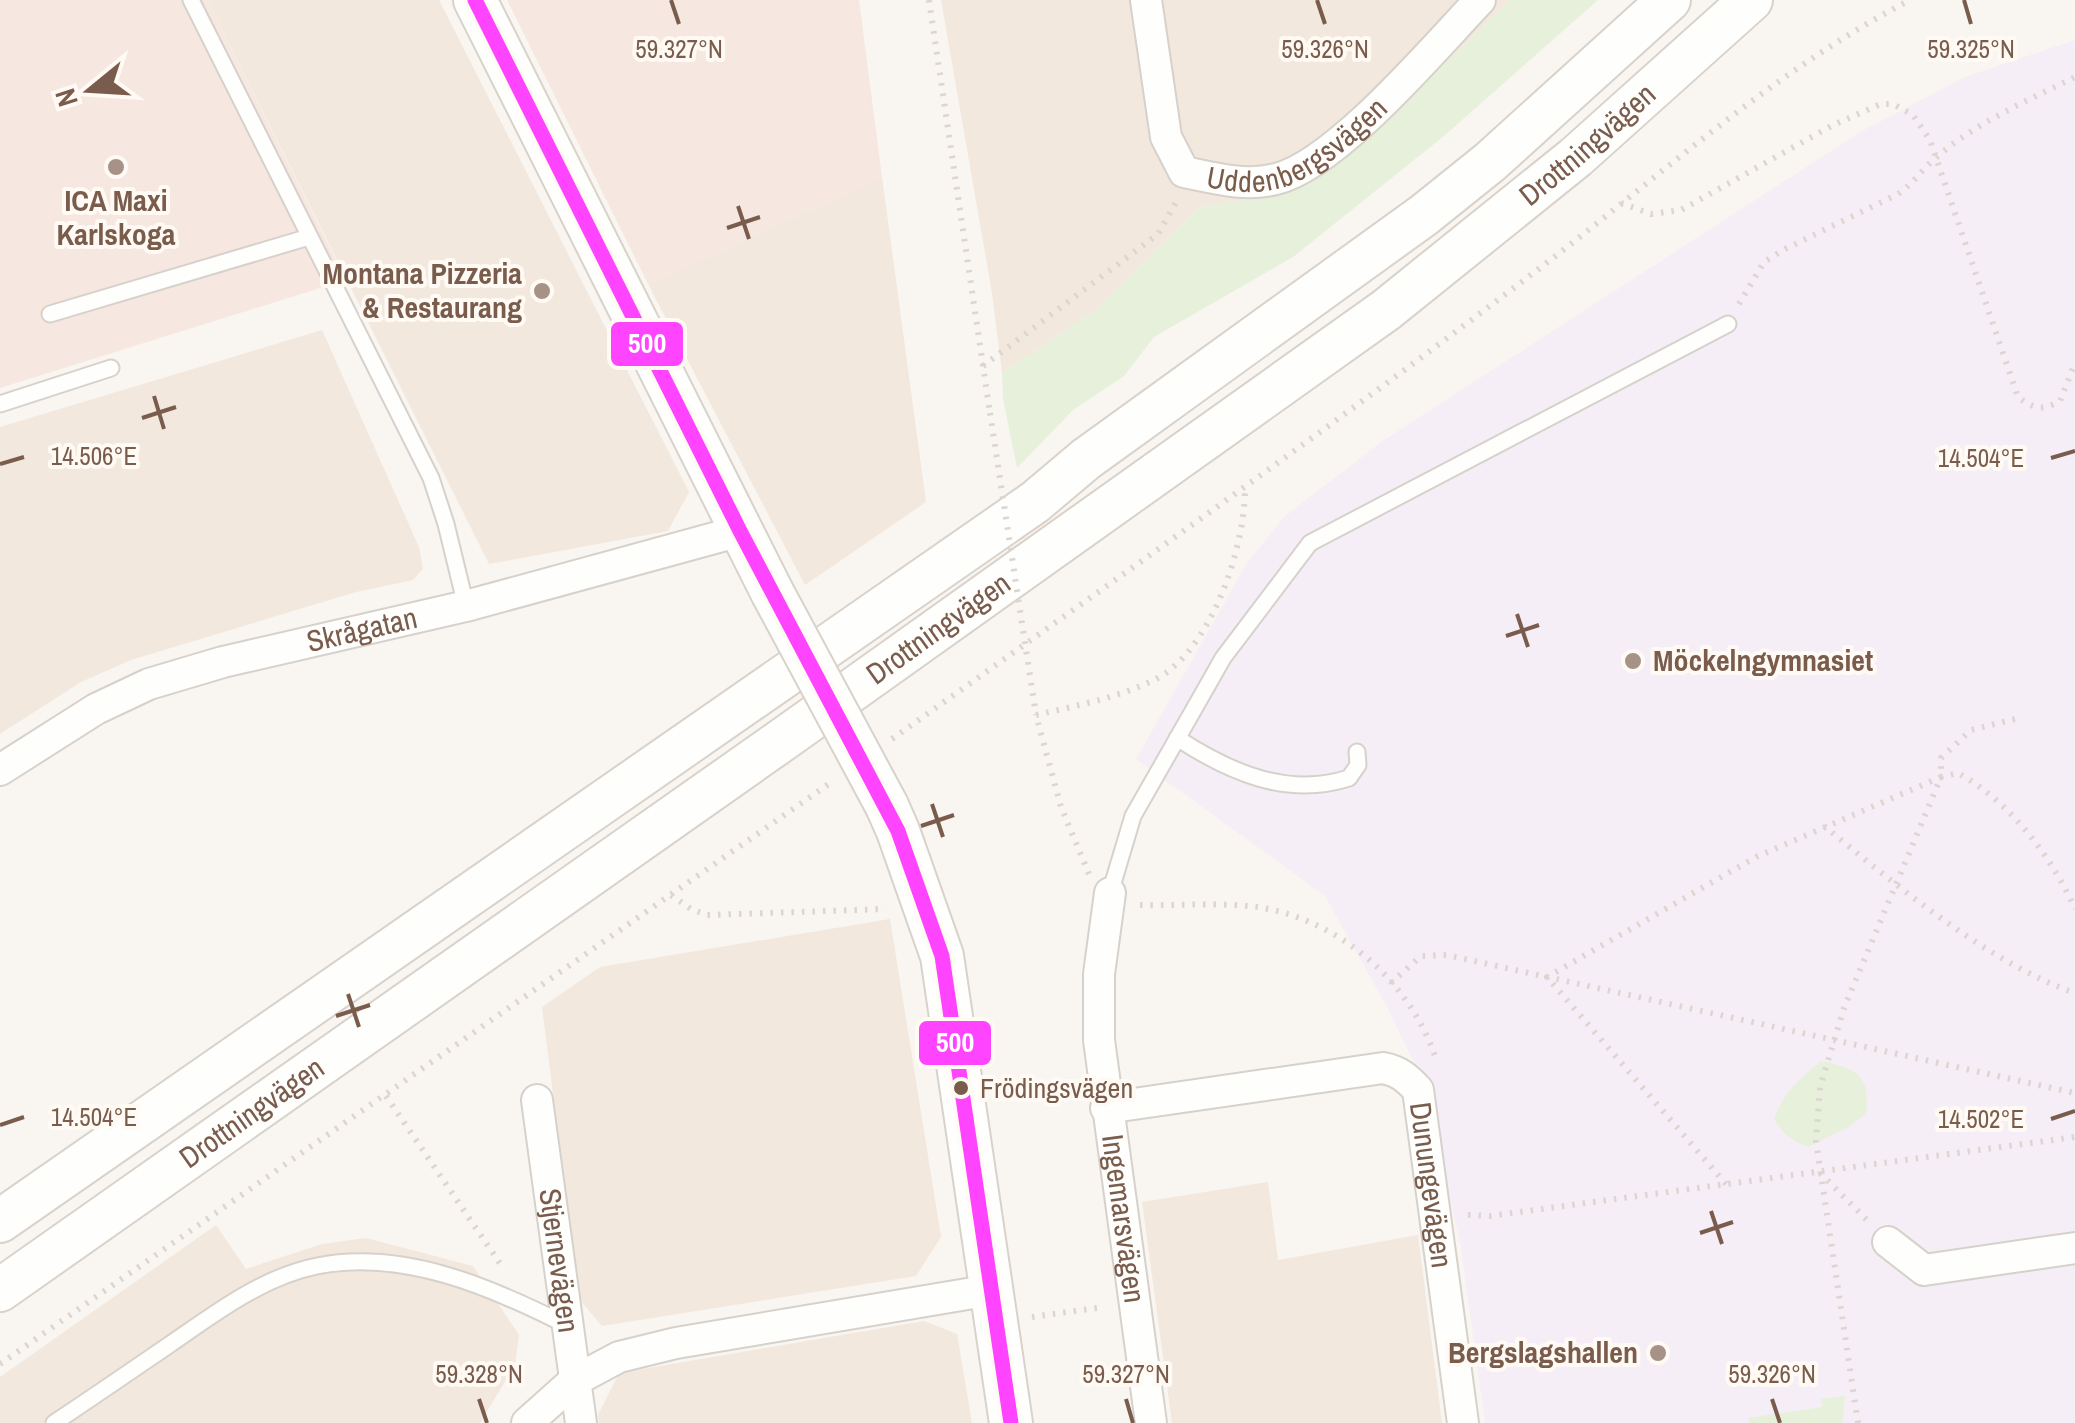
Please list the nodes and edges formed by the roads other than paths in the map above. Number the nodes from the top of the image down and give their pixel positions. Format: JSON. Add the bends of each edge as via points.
{"nodes":[{"id":1,"x":190,"y":0,"type":"edge"},
{"id":2,"x":475,"y":0,"type":"edge"},
{"id":3,"x":1146,"y":0,"type":"edge"},
{"id":4,"x":1480,"y":0,"type":"edge"},
{"id":5,"x":1669,"y":0,"type":"edge"},
{"id":6,"x":1751,"y":0,"type":"edge"},
{"id":7,"x":309,"y":237,"type":"junction"},
{"id":8,"x":50,"y":314,"type":"dead end"},
{"id":9,"x":1728,"y":324,"type":"road end"},
{"id":10,"x":111,"y":368,"type":"dead end"},
{"id":11,"x":0,"y":404,"type":"edge"},
{"id":12,"x":740,"y":531,"type":"junction"},
{"id":13,"x":466,"y":606,"type":"junction"},
{"id":14,"x":1177,"y":738,"type":"junction"},
{"id":15,"x":1357,"y":752,"type":"dead end"},
{"id":16,"x":0,"y":770,"type":"edge"},
{"id":17,"x":1110,"y":892,"type":"joint"},
{"id":18,"x":537,"y":1100,"type":"dead end"},
{"id":19,"x":1106,"y":1108,"type":"junction"},
{"id":20,"x":0,"y":1221,"type":"edge"},
{"id":21,"x":1888,"y":1242,"type":"road end"},
{"id":22,"x":2075,"y":1248,"type":"edge"},
{"id":23,"x":0,"y":1290,"type":"edge"},
{"id":24,"x":994,"y":1306,"type":"junction"},
{"id":25,"x":570,"y":1327,"type":"junction"},
{"id":26,"x":574,"y":1381,"type":"junction"},
{"id":27,"x":54,"y":1423,"type":"edge"},
{"id":28,"x":527,"y":1423,"type":"edge"},
{"id":29,"x":581,"y":1423,"type":"edge"},
{"id":30,"x":1010,"y":1423,"type":"edge"},
{"id":31,"x":1150,"y":1423,"type":"edge"},
{"id":32,"x":1463,"y":1423,"type":"edge"}],
"edges":[{"from":1,"to":7,"type":"lane"},
{"from":2,"to":12,"type":"main road"},
{"from":3,"to":4,"type":"street","name":"Uddenbergsvägen","via":[[1166,137],[1184,172],[1236,183],[1278,179],[1320,156],[1371,114]]},
{"from":5,"to":20,"type":"main road","name":"Drottningvägen","via":[[1424,215],[1034,502]]},
{"from":6,"to":23,"type":"main road","name":"Drottningvägen","via":[[1576,158],[1386,310]]},
{"from":7,"to":8,"type":"lane"},
{"from":7,"to":13,"type":"lane","via":[[431,478]]},
{"from":9,"to":14,"type":"lane","via":[[1310,543],[1223,658]]},
{"from":10,"to":11,"type":"lane"},
{"from":12,"to":13,"type":"street","name":"Skrågatan"},
{"from":12,"to":24,"type":"main road","bridge":true,"via":[[898,831],[942,956]]},
{"from":13,"to":16,"type":"street","name":"Skrågatan","via":[[149,684]]},
{"from":14,"to":15,"type":"lane","via":[[1248,776],[1314,787],[1349,778]]},
{"from":14,"to":17,"type":"lane","via":[[1133,816]]},
{"from":17,"to":19,"type":"street","name":"Ingemarsvägen","via":[[1099,974]]},
{"from":18,"to":25,"type":"street","name":"Stjernevägen"},
{"from":19,"to":31,"type":"street","name":"Ingemarsvägen"},
{"from":19,"to":32,"type":"street","name":"Dunungevägen","via":[[1396,1070],[1418,1090]]},
{"from":21,"to":22,"type":"street","via":[[1924,1270]]},
{"from":24,"to":26,"type":"street","via":[[676,1343],[619,1357]]},
{"from":24,"to":30,"type":"main road"},
{"from":25,"to":26,"type":"street","name":"Stjernevägen"},
{"from":25,"to":27,"type":"lane","via":[[464,1280],[400,1265],[316,1266],[229,1305]]},
{"from":26,"to":28,"type":"street"},
{"from":26,"to":29,"type":"street","name":"Stjernevägen"}]}
